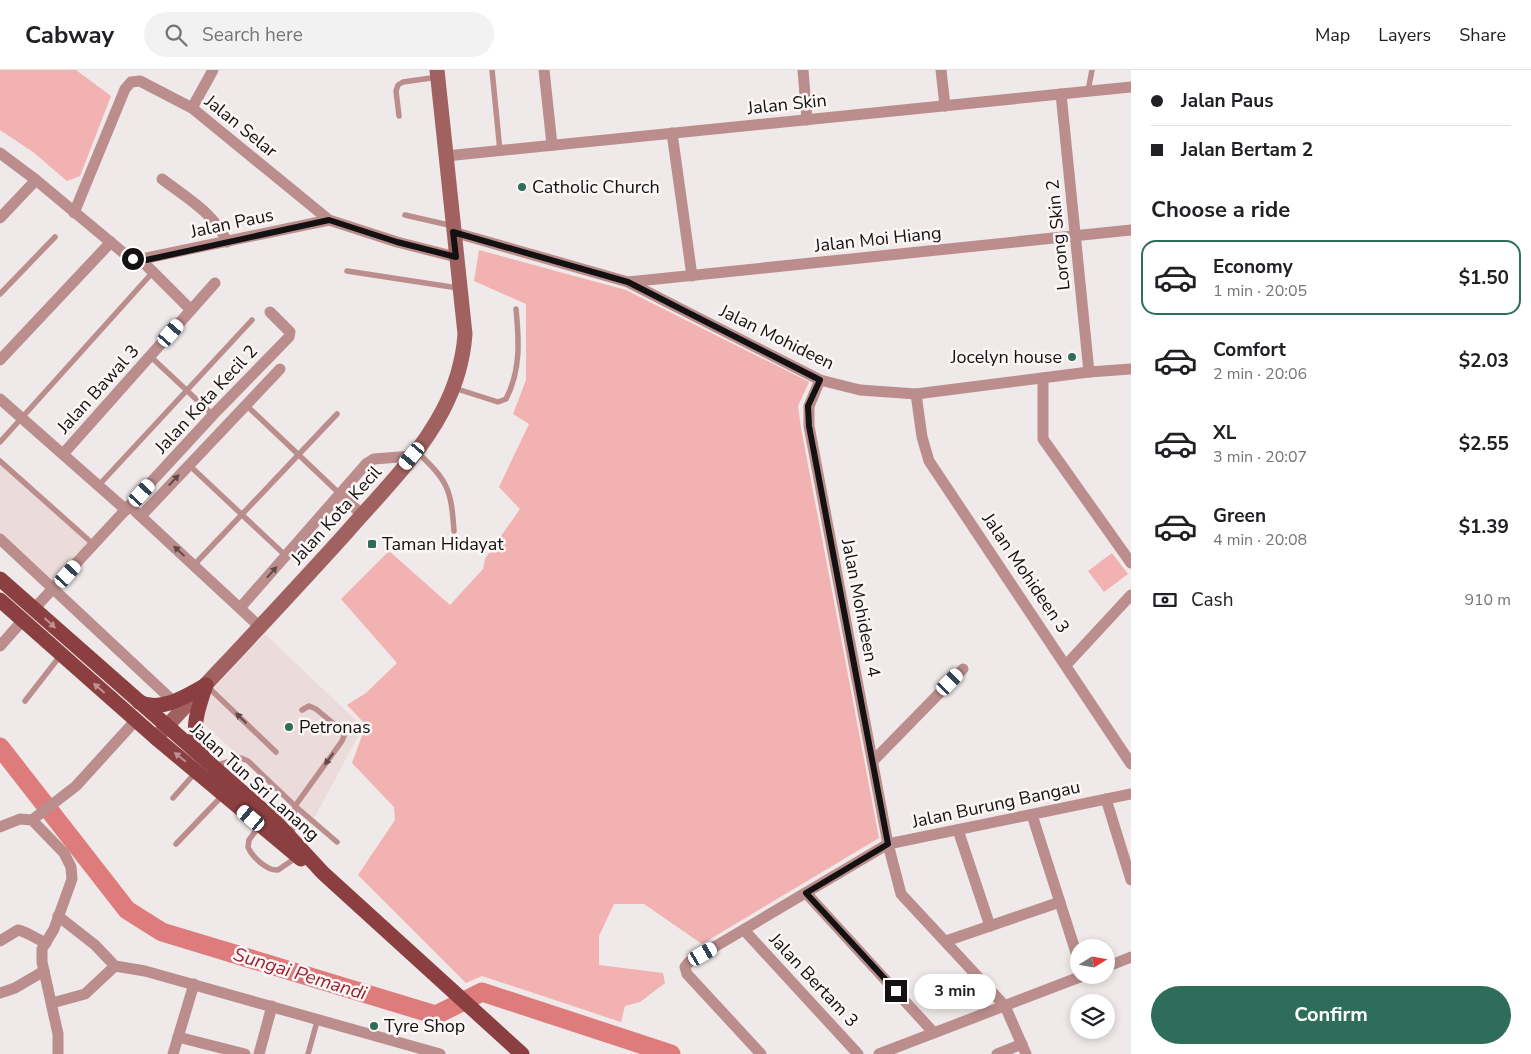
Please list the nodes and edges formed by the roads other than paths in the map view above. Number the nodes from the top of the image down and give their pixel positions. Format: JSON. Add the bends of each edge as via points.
{"nodes":[{"id":1,"x":213,"y":70,"type":"edge"},
{"id":2,"x":492,"y":70,"type":"edge"},
{"id":3,"x":544,"y":70,"type":"edge"},
{"id":4,"x":803,"y":70,"type":"edge"},
{"id":5,"x":941,"y":70,"type":"edge"},
{"id":6,"x":1092,"y":70,"type":"edge"},
{"id":7,"x":437,"y":73,"type":"edge"},
{"id":8,"x":1131,"y":87,"type":"edge"},
{"id":9,"x":1088,"y":92,"type":"junction"},
{"id":10,"x":1061,"y":94,"type":"junction"},
{"id":11,"x":944,"y":106,"type":"junction"},
{"id":12,"x":192,"y":108,"type":"junction"},
{"id":13,"x":399,"y":116,"type":"dead end"},
{"id":14,"x":807,"y":120,"type":"junction"},
{"id":15,"x":672,"y":133,"type":"junction"},
{"id":16,"x":552,"y":145,"type":"junction"},
{"id":17,"x":500,"y":151,"type":"junction"},
{"id":18,"x":0,"y":153,"type":"edge"},
{"id":19,"x":446,"y":156,"type":"junction"},
{"id":20,"x":162,"y":179,"type":"dead end"},
{"id":21,"x":36,"y":180,"type":"junction"},
{"id":22,"x":74,"y":212,"type":"junction"},
{"id":23,"x":405,"y":215,"type":"dead end"},
{"id":24,"x":0,"y":217,"type":"edge"},
{"id":25,"x":329,"y":220,"type":"junction"},
{"id":26,"x":453,"y":229,"type":"junction"},
{"id":27,"x":1131,"y":230,"type":"edge"},
{"id":28,"x":55,"y":236,"type":"dead end"},
{"id":29,"x":1075,"y":236,"type":"junction"},
{"id":30,"x":110,"y":242,"type":"junction"},
{"id":31,"x":226,"y":242,"type":"junction"},
{"id":32,"x":456,"y":257,"type":"junction"},
{"id":33,"x":142,"y":260,"type":"junction"},
{"id":34,"x":347,"y":271,"type":"dead end"},
{"id":35,"x":153,"y":272,"type":"junction"},
{"id":36,"x":692,"y":276,"type":"junction"},
{"id":37,"x":628,"y":282,"type":"junction"},
{"id":38,"x":215,"y":283,"type":"dead end"},
{"id":39,"x":460,"y":289,"type":"junction"},
{"id":40,"x":0,"y":294,"type":"edge"},
{"id":41,"x":516,"y":309,"type":"dead end"},
{"id":42,"x":191,"y":310,"type":"junction"},
{"id":43,"x":270,"y":312,"type":"dead end"},
{"id":44,"x":252,"y":320,"type":"dead end"},
{"id":45,"x":150,"y":356,"type":"junction"},
{"id":46,"x":0,"y":360,"type":"edge"},
{"id":47,"x":280,"y":368,"type":"dead end"},
{"id":48,"x":1131,"y":369,"type":"edge"},
{"id":49,"x":1089,"y":372,"type":"junction"},
{"id":50,"x":1044,"y":378,"type":"junction"},
{"id":51,"x":820,"y":380,"type":"junction"},
{"id":52,"x":454,"y":388,"type":"junction"},
{"id":53,"x":187,"y":390,"type":"junction"},
{"id":54,"x":916,"y":394,"type":"junction"},
{"id":55,"x":0,"y":400,"type":"edge"},
{"id":56,"x":246,"y":405,"type":"junction"},
{"id":57,"x":336,"y":414,"type":"dead end"},
{"id":58,"x":213,"y":415,"type":"junction"},
{"id":59,"x":21,"y":419,"type":"junction"},
{"id":60,"x":0,"y":442,"type":"edge"},
{"id":61,"x":63,"y":454,"type":"junction"},
{"id":62,"x":414,"y":454,"type":"junction"},
{"id":63,"x":300,"y":455,"type":"junction"},
{"id":64,"x":0,"y":461,"type":"edge"},
{"id":65,"x":189,"y":465,"type":"junction"},
{"id":66,"x":99,"y":485,"type":"junction"},
{"id":67,"x":341,"y":494,"type":"junction"},
{"id":68,"x":128,"y":508,"type":"junction"},
{"id":69,"x":243,"y":515,"type":"junction"},
{"id":70,"x":362,"y":515,"type":"junction"},
{"id":71,"x":141,"y":516,"type":"junction"},
{"id":72,"x":454,"y":531,"type":"dead end"},
{"id":73,"x":0,"y":539,"type":"edge"},
{"id":74,"x":94,"y":545,"type":"junction"},
{"id":75,"x":286,"y":556,"type":"junction"},
{"id":76,"x":1131,"y":563,"type":"edge"},
{"id":77,"x":194,"y":566,"type":"junction"},
{"id":78,"x":0,"y":579,"type":"edge"},
{"id":79,"x":55,"y":588,"type":"junction"},
{"id":80,"x":1131,"y":595,"type":"edge"},
{"id":81,"x":0,"y":600,"type":"edge"},
{"id":82,"x":240,"y":608,"type":"junction"},
{"id":83,"x":34,"y":609,"type":"junction"},
{"id":84,"x":23,"y":620,"type":"junction"},
{"id":85,"x":260,"y":627,"type":"junction"},
{"id":86,"x":0,"y":646,"type":"edge"},
{"id":87,"x":62,"y":654,"type":"junction"},
{"id":88,"x":1066,"y":664,"type":"junction"},
{"id":89,"x":963,"y":669,"type":"dead end"},
{"id":90,"x":206,"y":685,"type":"junction"},
{"id":91,"x":25,"y":700,"type":"dead end"},
{"id":92,"x":173,"y":701,"type":"junction"},
{"id":93,"x":138,"y":702,"type":"junction"},
{"id":94,"x":302,"y":710,"type":"dead end"},
{"id":95,"x":136,"y":720,"type":"junction"},
{"id":96,"x":161,"y":732,"type":"junction"},
{"id":97,"x":276,"y":752,"type":"dead end"},
{"id":98,"x":874,"y":760,"type":"junction"},
{"id":99,"x":1131,"y":764,"type":"edge"},
{"id":100,"x":205,"y":766,"type":"junction"},
{"id":101,"x":223,"y":794,"type":"junction"},
{"id":102,"x":1131,"y":794,"type":"edge"},
{"id":103,"x":173,"y":798,"type":"dead end"},
{"id":104,"x":1106,"y":799,"type":"junction"},
{"id":105,"x":295,"y":806,"type":"junction"},
{"id":106,"x":1032,"y":814,"type":"junction"},
{"id":107,"x":36,"y":818,"type":"junction"},
{"id":108,"x":260,"y":825,"type":"junction"},
{"id":109,"x":0,"y":827,"type":"edge"},
{"id":110,"x":958,"y":830,"type":"junction"},
{"id":111,"x":292,"y":838,"type":"junction"},
{"id":112,"x":337,"y":842,"type":"dead end"},
{"id":113,"x":176,"y":844,"type":"dead end"},
{"id":114,"x":888,"y":844,"type":"junction"},
{"id":115,"x":298,"y":857,"type":"junction"},
{"id":116,"x":323,"y":873,"type":"junction"},
{"id":117,"x":1131,"y":880,"type":"edge"},
{"id":118,"x":806,"y":893,"type":"junction"},
{"id":119,"x":1060,"y":902,"type":"junction"},
{"id":120,"x":58,"y":916,"type":"junction"},
{"id":121,"x":990,"y":926,"type":"junction"},
{"id":122,"x":744,"y":930,"type":"junction"},
{"id":123,"x":1072,"y":939,"type":"edge"},
{"id":124,"x":0,"y":941,"type":"edge"},
{"id":125,"x":946,"y":941,"type":"junction"},
{"id":126,"x":46,"y":944,"type":"junction"},
{"id":127,"x":1131,"y":957,"type":"edge"},
{"id":128,"x":1115,"y":963,"type":"edge"},
{"id":129,"x":115,"y":966,"type":"junction"},
{"id":130,"x":44,"y":970,"type":"junction"},
{"id":131,"x":1070,"y":980,"type":"edge"},
{"id":132,"x":194,"y":984,"type":"junction"},
{"id":133,"x":0,"y":994,"type":"edge"},
{"id":134,"x":52,"y":1003,"type":"junction"},
{"id":135,"x":272,"y":1006,"type":"junction"},
{"id":136,"x":1005,"y":1006,"type":"junction"},
{"id":137,"x":318,"y":1018,"type":"junction"},
{"id":138,"x":934,"y":1033,"type":"junction"},
{"id":139,"x":178,"y":1036,"type":"junction"},
{"id":140,"x":1024,"y":1049,"type":"edge"},
{"id":141,"x":217,"y":1050,"type":"edge"},
{"id":142,"x":58,"y":1054,"type":"edge"},
{"id":143,"x":173,"y":1054,"type":"edge"},
{"id":144,"x":244,"y":1054,"type":"edge"},
{"id":145,"x":259,"y":1054,"type":"edge"},
{"id":146,"x":308,"y":1054,"type":"edge"},
{"id":147,"x":440,"y":1054,"type":"edge"},
{"id":148,"x":522,"y":1054,"type":"edge"},
{"id":149,"x":760,"y":1054,"type":"edge"},
{"id":150,"x":858,"y":1054,"type":"edge"},
{"id":151,"x":879,"y":1054,"type":"edge"},
{"id":152,"x":997,"y":1054,"type":"edge"}],
"edges":[{"from":1,"to":12,"type":"street"},
{"from":2,"to":17,"type":"lane"},
{"from":3,"to":16,"type":"street"},
{"from":4,"to":14,"type":"street"},
{"from":5,"to":11,"type":"street"},
{"from":6,"to":9,"type":"lane"},
{"from":7,"to":13,"type":"lane","via":[[398,85]]},
{"from":7,"to":19,"type":"street","name":"Jalan Kota Kecil"},
{"from":8,"to":9,"type":"street","name":"Jalan Skin"},
{"from":9,"to":10,"type":"street","name":"Jalan Skin"},
{"from":10,"to":11,"type":"street","name":"Jalan Skin"},
{"from":10,"to":29,"type":"street","name":"Lorong Skin 2"},
{"from":11,"to":14,"type":"street","name":"Jalan Skin"},
{"from":12,"to":22,"type":"street","name":"Jalan Selar","via":[[144,83],[135,81],[127,85]]},
{"from":12,"to":25,"type":"street","name":"Jalan Selar"},
{"from":14,"to":15,"type":"street","name":"Jalan Skin"},
{"from":15,"to":16,"type":"street","name":"Jalan Skin"},
{"from":15,"to":36,"type":"street"},
{"from":16,"to":17,"type":"street","name":"Jalan Skin"},
{"from":17,"to":19,"type":"street","name":"Jalan Skin"},
{"from":18,"to":21,"type":"street"},
{"from":19,"to":26,"type":"street","name":"Jalan Kota Kecil"},
{"from":20,"to":31,"type":"street","via":[[212,218]]},
{"from":21,"to":22,"type":"street"},
{"from":21,"to":24,"type":"street"},
{"from":22,"to":30,"type":"street"},
{"from":23,"to":26,"type":"lane"},
{"from":25,"to":31,"type":"street","name":"Jalan Paus"},
{"from":25,"to":32,"type":"street","name":"Jalan Selar"},
{"from":26,"to":32,"type":"street","name":"Jalan Kota Kecil"},
{"from":26,"to":37,"type":"street","name":"Jalan Mohideen"},
{"from":27,"to":29,"type":"street","name":"Jalan Moi Hiang"},
{"from":28,"to":40,"type":"lane"},
{"from":29,"to":36,"type":"street","name":"Jalan Moi Hiang"},
{"from":29,"to":49,"type":"street","name":"Lorong Skin 2"},
{"from":30,"to":33,"type":"street","via":[[129,257]]},
{"from":30,"to":46,"type":"street"},
{"from":31,"to":33,"type":"street","name":"Jalan Paus"},
{"from":32,"to":39,"type":"street","name":"Jalan Kota Kecil"},
{"from":33,"to":35,"type":"street"},
{"from":34,"to":39,"type":"lane"},
{"from":35,"to":42,"type":"street"},
{"from":35,"to":59,"type":"lane"},
{"from":36,"to":37,"type":"street","name":"Jalan Moi Hiang"},
{"from":37,"to":51,"type":"street","name":"Jalan Mohideen"},
{"from":38,"to":42,"type":"street","name":"Jalan Bawal 3"},
{"from":39,"to":52,"type":"street","name":"Jalan Kota Kecil","via":[[465,334]]},
{"from":41,"to":52,"type":"lane","via":[[519,350],[506,399],[498,402]]},
{"from":42,"to":45,"type":"street","name":"Jalan Bawal 3"},
{"from":43,"to":58,"type":"street","name":"Jalan Kota Kecil 2","via":[[290,335]]},
{"from":44,"to":53,"type":"lane"},
{"from":45,"to":53,"type":"lane"},
{"from":45,"to":61,"type":"street","name":"Jalan Bawal 3"},
{"from":47,"to":56,"type":"street"},
{"from":48,"to":49,"type":"street","name":"Jalan Mohideen"},
{"from":49,"to":50,"type":"street","name":"Jalan Mohideen"},
{"from":50,"to":54,"type":"street","name":"Jalan Mohideen"},
{"from":50,"to":76,"type":"street","via":[[1044,440]]},
{"from":51,"to":54,"type":"street","name":"Jalan Mohideen","via":[[860,390]]},
{"from":51,"to":98,"type":"street","name":"Jalan Mohideen 4","via":[[808,406],[809,426]]},
{"from":52,"to":62,"type":"street","name":"Jalan Kota Kecil","via":[[432,430]]},
{"from":53,"to":58,"type":"lane"},
{"from":53,"to":66,"type":"lane"},
{"from":54,"to":88,"type":"street","name":"Jalan Mohideen 3","via":[[929,461]]},
{"from":55,"to":59,"type":"street"},
{"from":56,"to":63,"type":"lane","name":"Jalan Kota Kecil"},
{"from":56,"to":65,"type":"street"},
{"from":57,"to":63,"type":"lane"},
{"from":58,"to":68,"type":"street","name":"Jalan Kota Kecil 2"},
{"from":59,"to":60,"type":"lane"},
{"from":59,"to":61,"type":"street"},
{"from":61,"to":66,"type":"street","name":"Jalan Bawal 3"},
{"from":62,"to":67,"type":"street","via":[[374,459]]},
{"from":62,"to":70,"type":"street","name":"Jalan Kota Kecil"},
{"from":62,"to":72,"type":"lane","via":[[439,472],[447,486]]},
{"from":63,"to":67,"type":"lane","name":"Jalan Kota Kecil"},
{"from":63,"to":69,"type":"lane"},
{"from":64,"to":74,"type":"lane"},
{"from":65,"to":69,"type":"lane"},
{"from":71,"to":65,"type":"street","one_way":true},
{"from":66,"to":68,"type":"street","name":"Jalan Bawal 3"},
{"from":67,"to":70,"type":"street"},
{"from":67,"to":75,"type":"street"},
{"from":68,"to":71,"type":"street","name":"Jalan Bawal 3"},
{"from":68,"to":74,"type":"street","name":"Jalan Kota Kecil 2"},
{"from":69,"to":75,"type":"lane"},
{"from":69,"to":77,"type":"lane"},
{"from":70,"to":85,"type":"street","name":"Jalan Kota Kecil"},
{"from":77,"to":71,"type":"street","name":"Jalan Bawal 3","one_way":true},
{"from":73,"to":79,"type":"street"},
{"from":74,"to":79,"type":"street","name":"Jalan Kota Kecil 2"},
{"from":82,"to":75,"type":"street","one_way":true},
{"from":77,"to":82,"type":"street","name":"Jalan Bawal 3"},
{"from":78,"to":83,"type":"main road","name":"Jalan Tun Sri Lanang"},
{"from":79,"to":83,"type":"street","name":"Jalan Kota Kecil 2"},
{"from":79,"to":92,"type":"street"},
{"from":80,"to":88,"type":"street"},
{"from":81,"to":84,"type":"main road","name":"Jalan Tun Sri Lanang"},
{"from":82,"to":85,"type":"street","name":"Jalan Bawal 3"},
{"from":83,"to":93,"type":"main road","name":"Jalan Tun Sri Lanang","one_way":true},
{"from":84,"to":86,"type":"street"},
{"from":84,"to":87,"type":"main road","name":"Jalan Tun Sri Lanang"},
{"from":85,"to":90,"type":"street","name":"Jalan Kota Kecil"},
{"from":87,"to":91,"type":"lane"},
{"from":95,"to":87,"type":"main road","name":"Jalan Tun Sri Lanang","one_way":true},
{"from":88,"to":99,"type":"street","name":"Jalan Mohideen 3"},
{"from":89,"to":98,"type":"street"},
{"from":90,"to":92,"type":"main road"},
{"from":90,"to":96,"type":"street","name":"Jalan Kota Kecil"},
{"from":97,"to":90,"type":"lane","one_way":true},
{"from":90,"to":100,"type":"main road","via":[[196,712],[194,733]]},
{"from":92,"to":93,"type":"main road","via":[[148,706]]},
{"from":93,"to":96,"type":"main road","name":"Jalan Tun Sri Lanang"},
{"from":94,"to":105,"type":"lane","one_way":true,"via":[[309,706],[316,709],[342,728],[345,734]]},
{"from":95,"to":96,"type":"main road","name":"Jalan Tun Sri Lanang"},
{"from":95,"to":107,"type":"street","via":[[76,786]]},
{"from":96,"to":100,"type":"main road","name":"Jalan Tun Sri Lanang"},
{"from":98,"to":114,"type":"street","name":"Jalan Mohideen 4"},
{"from":100,"to":101,"type":"main road","name":"Jalan Tun Sri Lanang"},
{"from":100,"to":103,"type":"lane"},
{"from":100,"to":105,"type":"lane","via":[[246,759]]},
{"from":100,"to":111,"type":"main road","name":"Jalan Tun Sri Lanang"},
{"from":101,"to":108,"type":"main road","name":"Jalan Tun Sri Lanang"},
{"from":101,"to":113,"type":"lane"},
{"from":102,"to":104,"type":"street","name":"Jalan Burung Bangau"},
{"from":104,"to":106,"type":"street","name":"Jalan Burung Bangau"},
{"from":104,"to":117,"type":"street"},
{"from":105,"to":111,"type":"lane"},
{"from":105,"to":112,"type":"lane"},
{"from":106,"to":110,"type":"street","name":"Jalan Burung Bangau"},
{"from":106,"to":119,"type":"street"},
{"from":107,"to":109,"type":"street","via":[[20,819]]},
{"from":107,"to":120,"type":"street","via":[[71,867],[72,879]]},
{"from":108,"to":115,"type":"main road","name":"Jalan Tun Sri Lanang"},
{"from":108,"to":115,"type":"lane","via":[[248,847],[263,864],[278,870]]},
{"from":110,"to":114,"type":"street","name":"Jalan Burung Bangau"},
{"from":110,"to":121,"type":"street"},
{"from":111,"to":116,"type":"main road","name":"Jalan Tun Sri Lanang"},
{"from":114,"to":118,"type":"street","name":"Jalan Burung Bangau"},
{"from":114,"to":125,"type":"street","name":"Jalan Mohideen 4","via":[[901,894]]},
{"from":115,"to":116,"type":"main road","name":"Jalan Tun Sri Lanang"},
{"from":116,"to":148,"type":"main road"},
{"from":118,"to":122,"type":"street","name":"Jalan Burung Bangau"},
{"from":118,"to":138,"type":"street"},
{"from":119,"to":121,"type":"street"},
{"from":119,"to":123,"type":"street"},
{"from":120,"to":126,"type":"street"},
{"from":120,"to":129,"type":"street","via":[[95,945]]},
{"from":121,"to":125,"type":"street"},
{"from":122,"to":149,"type":"street","name":"Jalan Burung Bangau","via":[[685,967],[687,974]]},
{"from":122,"to":150,"type":"street","name":"Jalan Bertam 3"},
{"from":124,"to":126,"type":"street","via":[[18,930]]},
{"from":125,"to":136,"type":"street","name":"Jalan Mohideen 4"},
{"from":126,"to":130,"type":"street","via":[[42,949]]},
{"from":127,"to":128,"type":"street"},
{"from":129,"to":132,"type":"street","via":[[145,970]]},
{"from":129,"to":134,"type":"street","via":[[85,994]]},
{"from":130,"to":133,"type":"street"},
{"from":130,"to":134,"type":"street"},
{"from":131,"to":136,"type":"street"},
{"from":132,"to":135,"type":"street"},
{"from":132,"to":139,"type":"street"},
{"from":134,"to":142,"type":"street"},
{"from":135,"to":137,"type":"street"},
{"from":135,"to":145,"type":"street"},
{"from":136,"to":138,"type":"street"},
{"from":136,"to":140,"type":"street","name":"Jalan Mohideen 4"},
{"from":137,"to":146,"type":"lane"},
{"from":137,"to":147,"type":"street"},
{"from":138,"to":151,"type":"street"},
{"from":139,"to":141,"type":"street"},
{"from":139,"to":143,"type":"street"},
{"from":140,"to":152,"type":"street"},
{"from":141,"to":144,"type":"street"}]}
